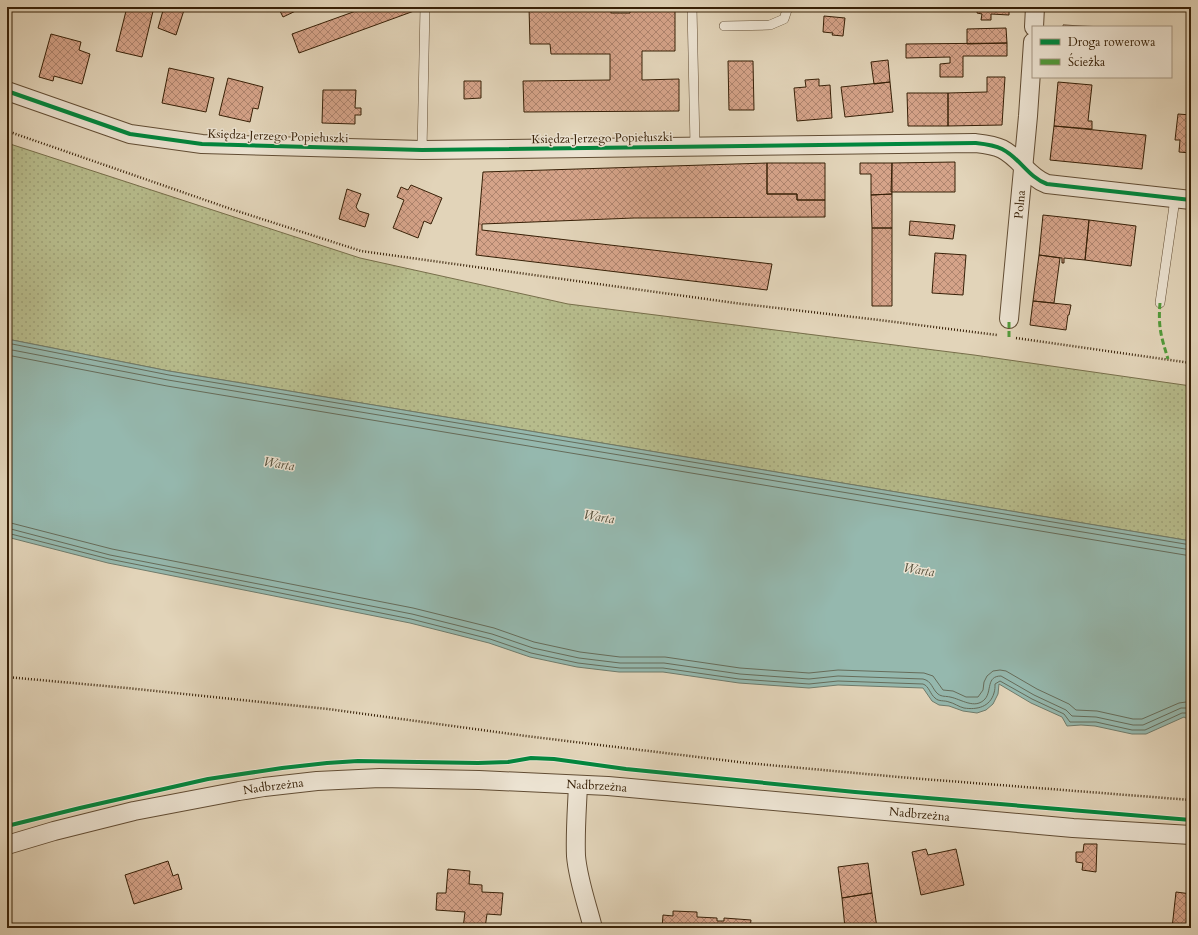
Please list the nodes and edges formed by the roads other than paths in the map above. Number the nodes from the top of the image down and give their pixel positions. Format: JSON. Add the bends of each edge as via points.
{"nodes":[{"id":1,"x":425,"y":7,"type":"edge"},
{"id":2,"x":692,"y":7,"type":"edge"},
{"id":3,"x":788,"y":7,"type":"edge"},
{"id":4,"x":1035,"y":7,"type":"edge"},
{"id":5,"x":724,"y":26,"type":"dead end"},
{"id":6,"x":1034,"y":26,"type":"edge"},
{"id":7,"x":1032,"y":56,"type":"edge"},
{"id":8,"x":7,"y":92,"type":"edge"},
{"id":9,"x":695,"y":146,"type":"junction"},
{"id":10,"x":422,"y":150,"type":"junction"},
{"id":11,"x":1024,"y":166,"type":"junction"},
{"id":12,"x":1183,"y":200,"type":"edge"},
{"id":13,"x":1160,"y":302,"type":"dead end"},
{"id":14,"x":1009,"y":328,"type":"road end"},
{"id":15,"x":578,"y":785,"type":"junction"},
{"id":16,"x":1191,"y":835,"type":"edge"},
{"id":17,"x":7,"y":845,"type":"edge"},
{"id":18,"x":593,"y":928,"type":"edge"}],
"edges":[{"from":1,"to":10,"type":"lane"},
{"from":2,"to":9,"type":"lane"},
{"from":3,"to":5,"type":"lane","via":[[784,19],[770,24]]},
{"from":4,"to":6,"type":"street"},
{"from":7,"to":11,"type":"street","name":"Polna"},
{"from":8,"to":10,"type":"street","name":"Księdza Jerzego Popiełuszki","via":[[130,134],[202,144]]},
{"from":9,"to":10,"type":"street","name":"Księdza Jerzego Popiełuszki"},
{"from":9,"to":11,"type":"street","name":"Księdza Jerzego Popiełuszki","via":[[975,143],[1003,149]]},
{"from":11,"to":12,"type":"street","name":"Księdza Jerzego Popiełuszki","via":[[1035,178],[1047,184]]},
{"from":11,"to":14,"type":"street","name":"Polna"},
{"from":12,"to":13,"type":"lane"},
{"from":15,"to":16,"type":"street","name":"Nadbrzeżna","via":[[1073,828]]},
{"from":15,"to":17,"type":"street","name":"Nadbrzeżna","via":[[394,778],[310,782],[257,788],[134,811]]},
{"from":15,"to":18,"type":"street","via":[[576,856]]}]}
